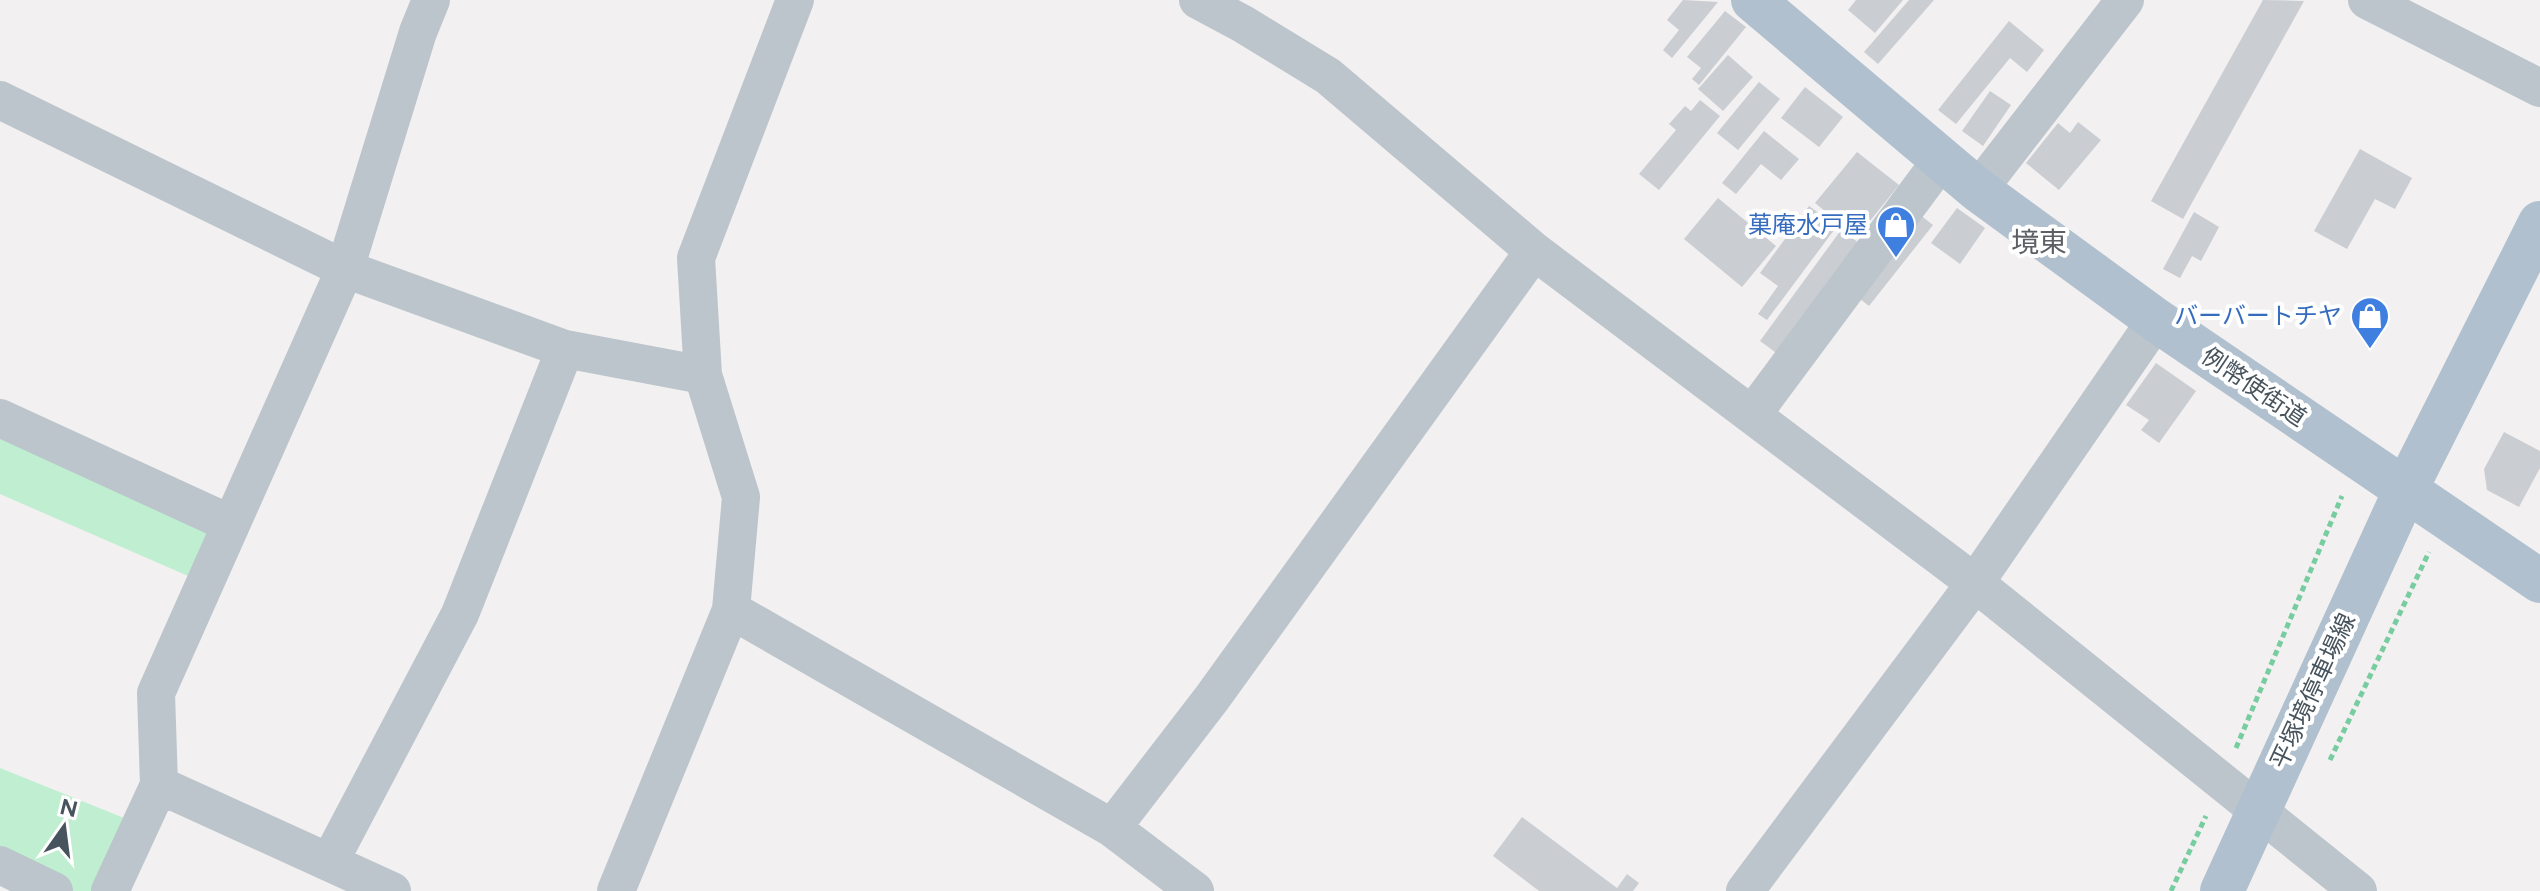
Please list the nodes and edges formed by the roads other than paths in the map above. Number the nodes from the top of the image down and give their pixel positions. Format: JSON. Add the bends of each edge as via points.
{"nodes":[{"id":1,"x":431,"y":0,"type":"edge"},
{"id":2,"x":1198,"y":0,"type":"edge"},
{"id":3,"x":1753,"y":0,"type":"edge"},
{"id":4,"x":2125,"y":0,"type":"edge"},
{"id":5,"x":2367,"y":0,"type":"edge"},
{"id":6,"x":785,"y":4,"type":"edge"},
{"id":7,"x":2540,"y":88,"type":"edge"},
{"id":8,"x":0,"y":100,"type":"edge"},
{"id":9,"x":1928,"y":178,"type":"dead end"},
{"id":10,"x":1978,"y":190,"type":"junction"},
{"id":11,"x":2536,"y":241,"type":"edge"},
{"id":12,"x":1534,"y":251,"type":"junction"},
{"id":13,"x":345,"y":269,"type":"junction"},
{"id":14,"x":2156,"y":320,"type":"junction"},
{"id":15,"x":565,"y":349,"type":"junction"},
{"id":16,"x":703,"y":375,"type":"junction"},
{"id":17,"x":1752,"y":415,"type":"junction"},
{"id":18,"x":0,"y":418,"type":"edge"},
{"id":19,"x":2405,"y":491,"type":"junction"},
{"id":20,"x":231,"y":524,"type":"junction"},
{"id":21,"x":2540,"y":581,"type":"edge"},
{"id":22,"x":1975,"y":583,"type":"junction"},
{"id":23,"x":731,"y":610,"type":"junction"},
{"id":24,"x":159,"y":785,"type":"junction"},
{"id":25,"x":2258,"y":811,"type":"junction"},
{"id":26,"x":1112,"y":828,"type":"junction"},
{"id":27,"x":330,"y":861,"type":"junction"},
{"id":28,"x":0,"y":865,"type":"edge"},
{"id":29,"x":54,"y":891,"type":"edge"},
{"id":30,"x":110,"y":891,"type":"edge"},
{"id":31,"x":392,"y":891,"type":"edge"},
{"id":32,"x":616,"y":891,"type":"edge"},
{"id":33,"x":1195,"y":891,"type":"edge"},
{"id":34,"x":1745,"y":891,"type":"edge"},
{"id":35,"x":2222,"y":891,"type":"edge"},
{"id":36,"x":2358,"y":891,"type":"edge"}],
"edges":[{"from":1,"to":13,"type":"street"},
{"from":2,"to":12,"type":"street","via":[[1328,76]]},
{"from":3,"to":10,"type":"main road","name":"例幣使街道"},
{"from":4,"to":10,"type":"street"},
{"from":5,"to":7,"type":"street"},
{"from":6,"to":16,"type":"street","via":[[696,258]]},
{"from":8,"to":13,"type":"street"},
{"from":9,"to":17,"type":"street"},
{"from":10,"to":14,"type":"main road","name":"例幣使街道"},
{"from":11,"to":19,"type":"main road"},
{"from":12,"to":17,"type":"street"},
{"from":12,"to":26,"type":"street"},
{"from":13,"to":15,"type":"street"},
{"from":13,"to":20,"type":"street"},
{"from":14,"to":19,"type":"main road","name":"例幣使街道"},
{"from":14,"to":22,"type":"street"},
{"from":15,"to":16,"type":"street"},
{"from":15,"to":27,"type":"street","via":[[460,614]]},
{"from":16,"to":23,"type":"street","via":[[741,497]]},
{"from":17,"to":22,"type":"street"},
{"from":18,"to":20,"type":"street"},
{"from":19,"to":21,"type":"main road","name":"例幣使街道"},
{"from":19,"to":25,"type":"main road","name":"平塚境停車場線"},
{"from":20,"to":24,"type":"street","via":[[156,693]]},
{"from":22,"to":25,"type":"street"},
{"from":22,"to":34,"type":"street"},
{"from":23,"to":26,"type":"street"},
{"from":23,"to":32,"type":"street"},
{"from":24,"to":27,"type":"street"},
{"from":24,"to":30,"type":"street"},
{"from":25,"to":35,"type":"main road","name":"平塚境停車場線"},
{"from":25,"to":36,"type":"street"},
{"from":26,"to":33,"type":"street"},
{"from":27,"to":31,"type":"street"},
{"from":28,"to":29,"type":"street"}]}
